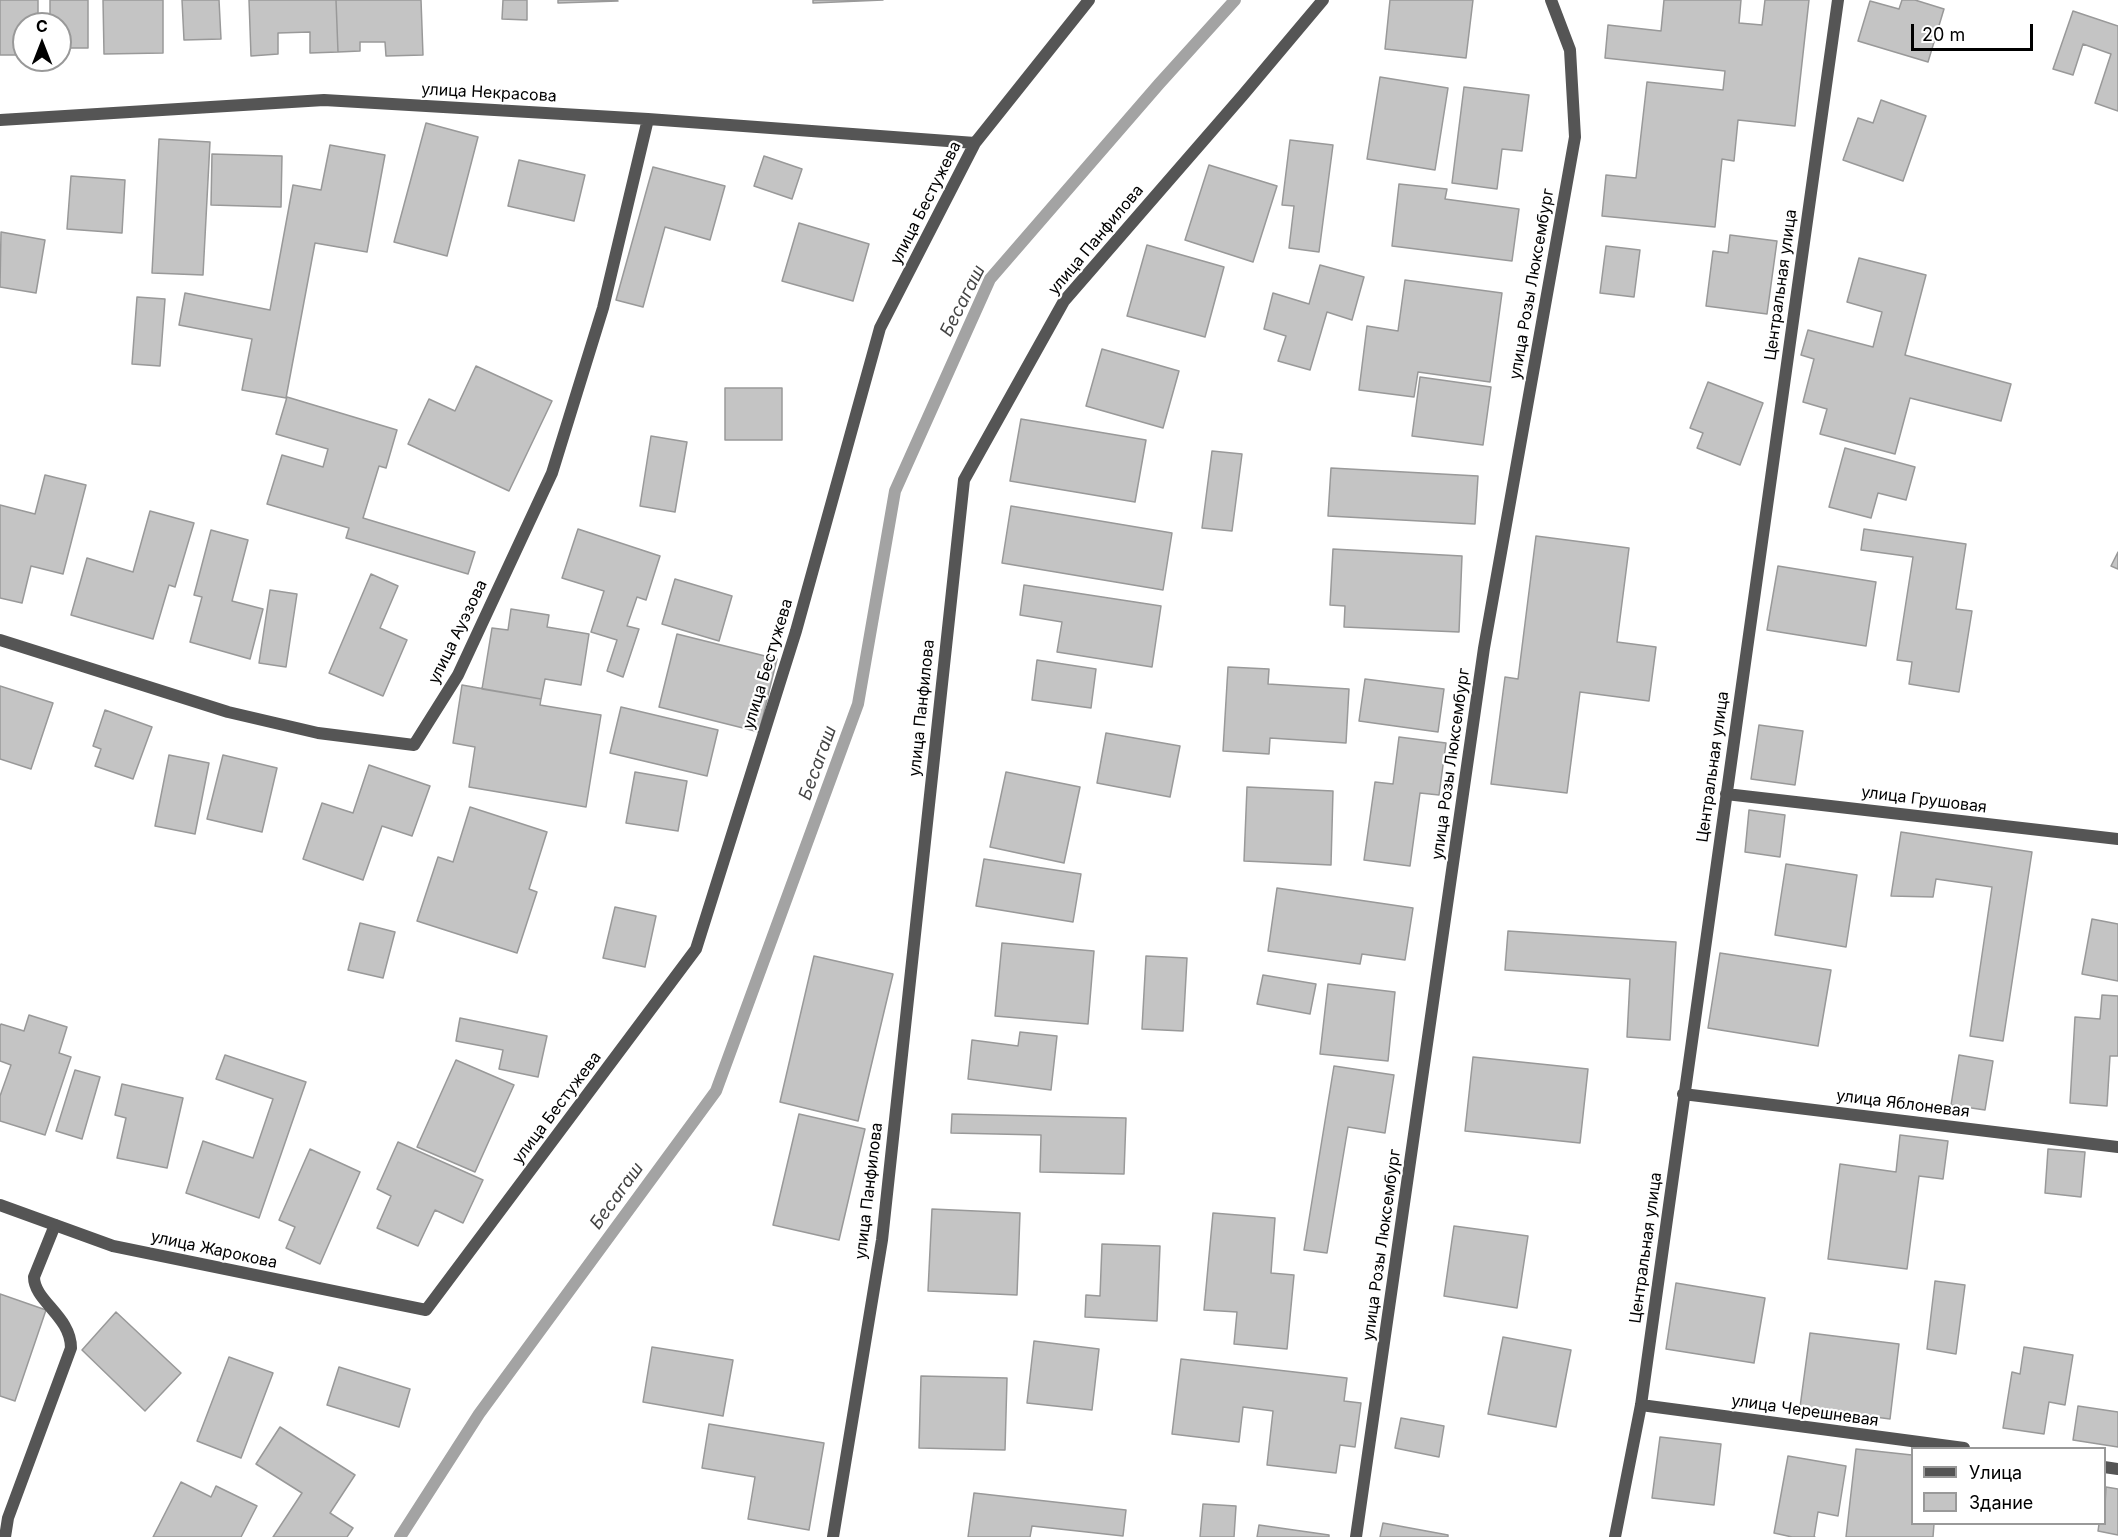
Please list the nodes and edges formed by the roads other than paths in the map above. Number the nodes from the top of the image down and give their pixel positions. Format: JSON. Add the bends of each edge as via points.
{"nodes":[{"id":1,"x":1089,"y":0,"type":"edge"},
{"id":2,"x":1323,"y":0,"type":"edge"},
{"id":3,"x":1551,"y":0,"type":"edge"},
{"id":4,"x":1838,"y":0,"type":"edge"},
{"id":5,"x":648,"y":119,"type":"junction"},
{"id":6,"x":0,"y":120,"type":"edge"},
{"id":7,"x":975,"y":143,"type":"junction"},
{"id":8,"x":0,"y":640,"type":"edge"},
{"id":9,"x":1726,"y":794,"type":"junction"},
{"id":10,"x":2118,"y":839,"type":"edge"},
{"id":11,"x":1683,"y":1094,"type":"junction"},
{"id":12,"x":2118,"y":1146,"type":"edge"},
{"id":13,"x":0,"y":1205,"type":"edge"},
{"id":14,"x":55,"y":1225,"type":"junction"},
{"id":15,"x":426,"y":1310,"type":"joint"},
{"id":16,"x":1641,"y":1405,"type":"junction"},
{"id":17,"x":1949,"y":1447,"type":"edge"},
{"id":18,"x":5,"y":1537,"type":"edge"},
{"id":19,"x":833,"y":1537,"type":"edge"},
{"id":20,"x":1356,"y":1537,"type":"edge"},
{"id":21,"x":1615,"y":1537,"type":"edge"}],
"edges":[{"from":1,"to":7,"type":"street","name":"улица Бестужева"},
{"from":2,"to":19,"type":"street","name":"улица Панфилова","via":[[1064,301],[964,480],[882,1240]]},
{"from":3,"to":20,"type":"street","name":"улица Розы Люксембург","via":[[1570,50],[1575,136],[1484,648]]},
{"from":4,"to":9,"type":"street","name":"Центральная улица"},
{"from":5,"to":6,"type":"street","name":"улица Некрасова","via":[[324,100]]},
{"from":5,"to":7,"type":"street","name":"улица Некрасова"},
{"from":5,"to":8,"type":"street","name":"улица Ауэзова","via":[[603,308],[552,473],[458,675],[414,745],[318,733],[228,712]]},
{"from":7,"to":15,"type":"street","name":"улица Бестужева","via":[[880,328],[796,631],[696,949]]},
{"from":9,"to":10,"type":"street","name":"улица Грушовая"},
{"from":9,"to":11,"type":"street","name":"Центральная улица"},
{"from":11,"to":12,"type":"street","name":"улица Яблоневая"},
{"from":11,"to":16,"type":"street","name":"Центральная улица"},
{"from":13,"to":14,"type":"street","name":"улица Жарокова"},
{"from":14,"to":15,"type":"street","name":"улица Жарокова","via":[[113,1246]]},
{"from":14,"to":18,"type":"street","via":[[34,1284],[69,1332],[71,1348],[8,1518]]},
{"from":16,"to":17,"type":"street","name":"улица Черешневая"},
{"from":16,"to":21,"type":"street","name":"Центральная улица"}]}
